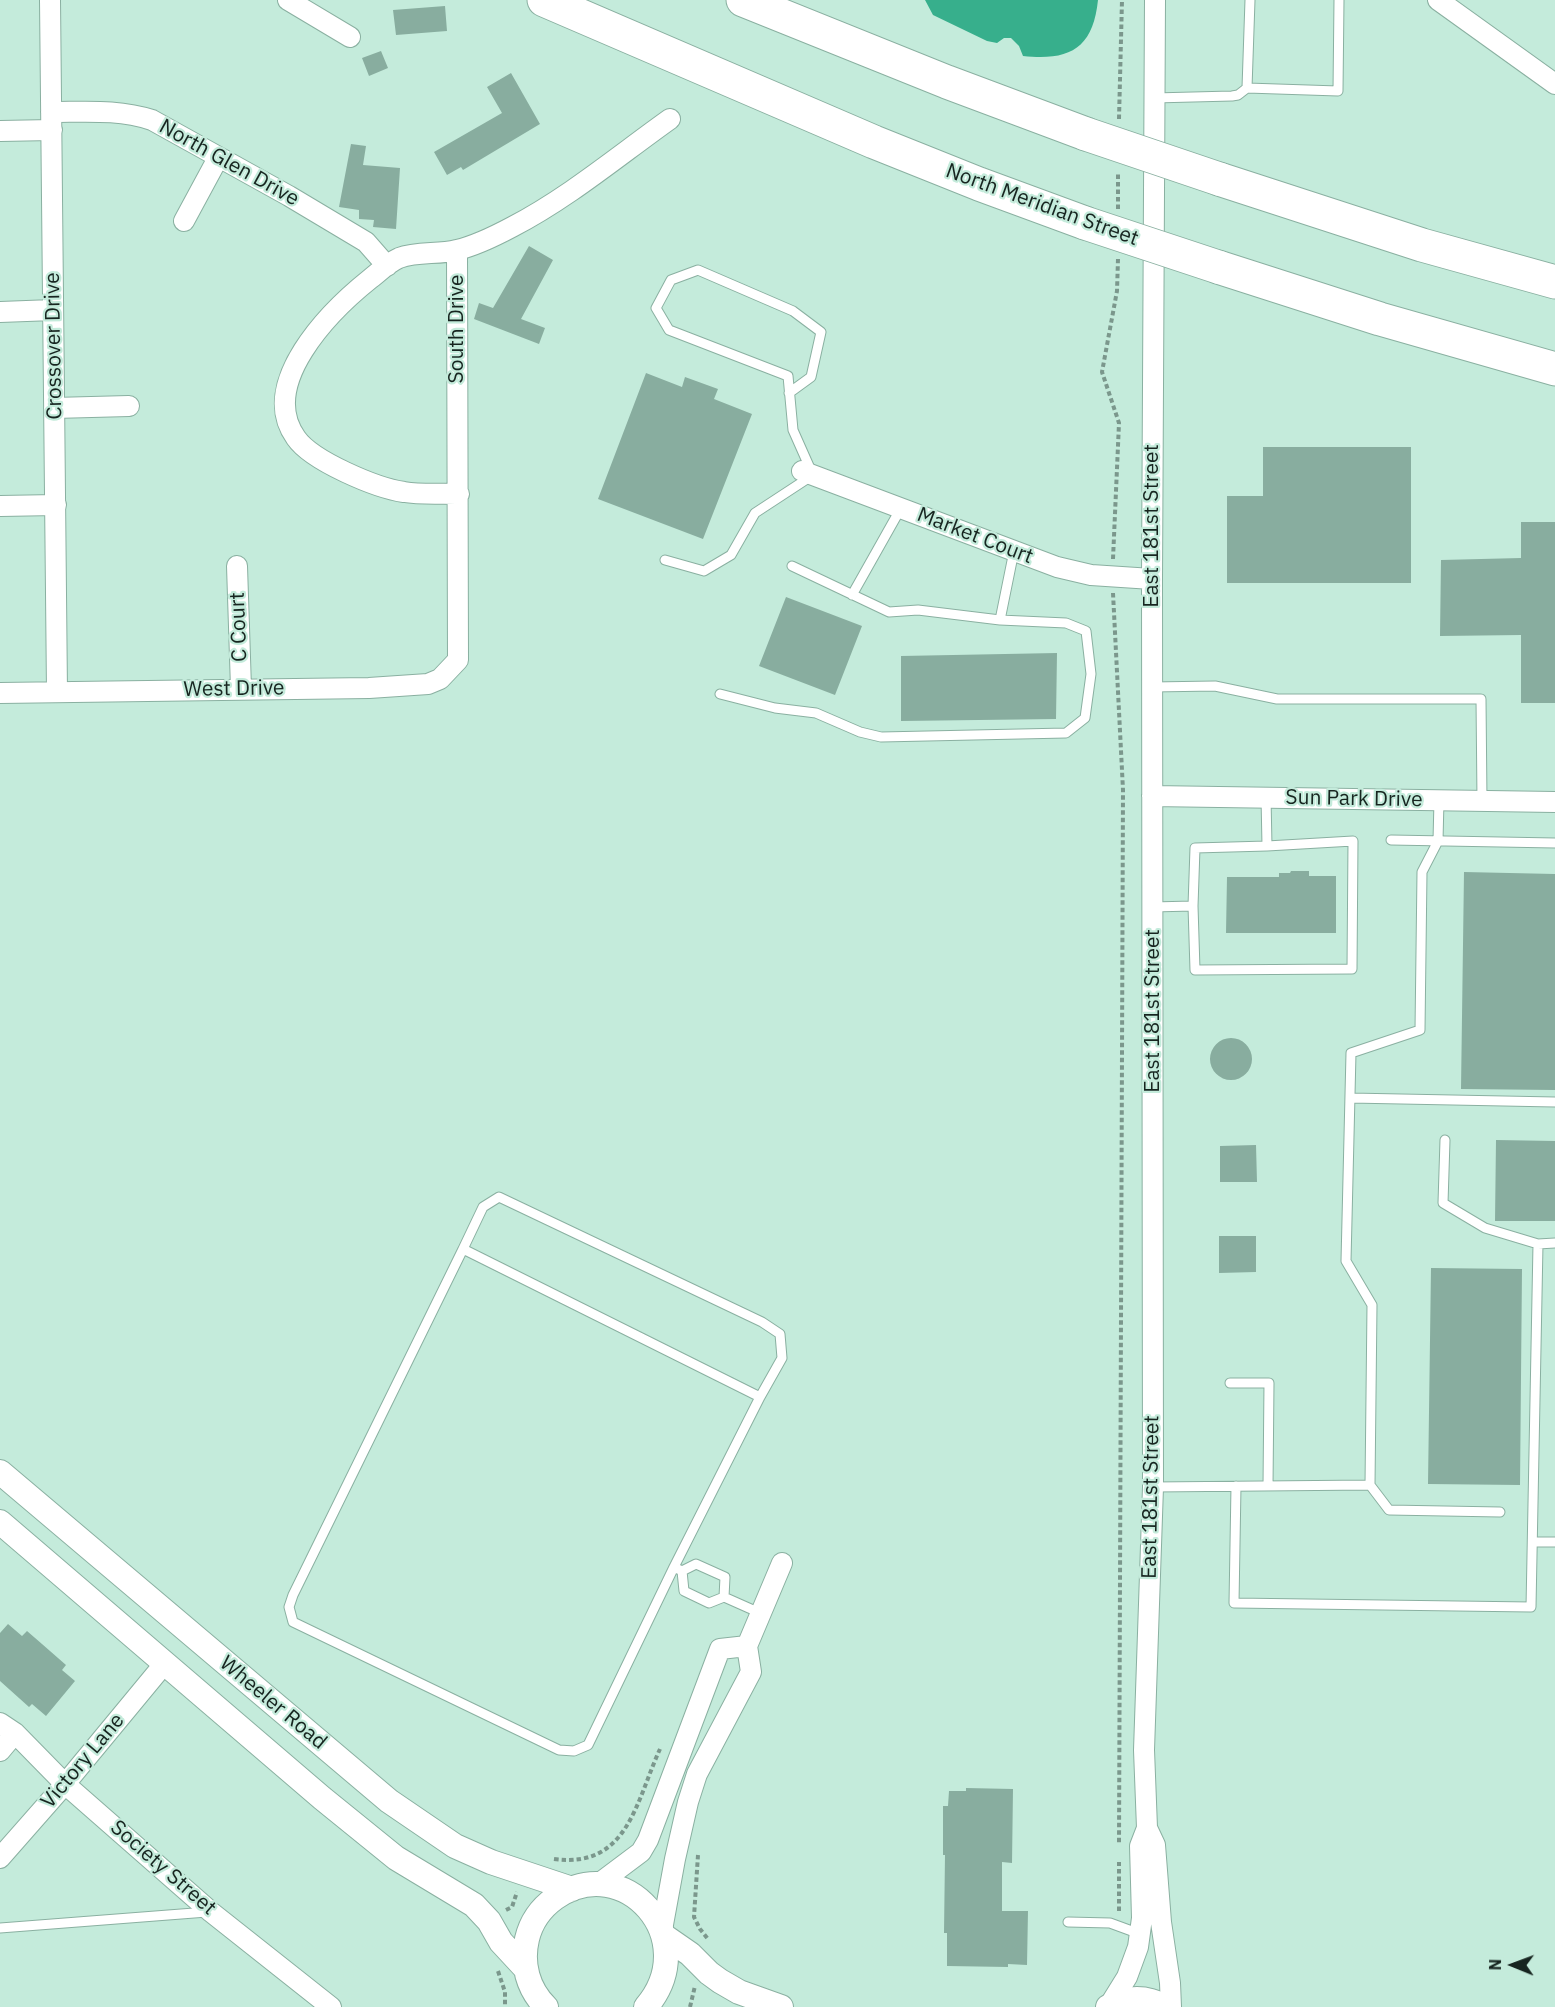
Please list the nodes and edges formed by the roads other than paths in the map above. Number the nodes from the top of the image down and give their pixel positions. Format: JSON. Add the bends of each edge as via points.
{"nodes":[{"id":1,"x":50,"y":0,"type":"edge"},
{"id":2,"x":288,"y":0,"type":"edge"},
{"id":3,"x":544,"y":0,"type":"edge"},
{"id":4,"x":743,"y":0,"type":"edge"},
{"id":5,"x":1155,"y":0,"type":"edge"},
{"id":6,"x":1250,"y":0,"type":"edge"},
{"id":7,"x":1339,"y":0,"type":"edge"},
{"id":8,"x":1437,"y":0,"type":"edge"},
{"id":9,"x":350,"y":37,"type":"dead end"},
{"id":10,"x":1555,"y":84,"type":"edge"},
{"id":11,"x":1247,"y":88,"type":"junction"},
{"id":12,"x":1154,"y":98,"type":"junction"},
{"id":13,"x":670,"y":119,"type":"dead end"},
{"id":14,"x":52,"y":121,"type":"junction"},
{"id":15,"x":0,"y":131,"type":"edge"},
{"id":16,"x":218,"y":158,"type":"junction"},
{"id":17,"x":184,"y":221,"type":"dead end"},
{"id":18,"x":457,"y":250,"type":"junction"},
{"id":19,"x":387,"y":266,"type":"junction"},
{"id":20,"x":1555,"y":282,"type":"edge"},
{"id":21,"x":54,"y":310,"type":"junction"},
{"id":22,"x":0,"y":312,"type":"edge"},
{"id":23,"x":1555,"y":369,"type":"edge"},
{"id":24,"x":789,"y":393,"type":"junction"},
{"id":25,"x":129,"y":406,"type":"dead end"},
{"id":26,"x":54,"y":408,"type":"junction"},
{"id":27,"x":808,"y":473,"type":"junction"},
{"id":28,"x":459,"y":494,"type":"junction"},
{"id":29,"x":56,"y":505,"type":"junction"},
{"id":30,"x":0,"y":506,"type":"edge"},
{"id":31,"x":901,"y":508,"type":"junction"},
{"id":32,"x":1014,"y":550,"type":"junction"},
{"id":33,"x":665,"y":560,"type":"dead end"},
{"id":34,"x":237,"y":566,"type":"dead end"},
{"id":35,"x":792,"y":566,"type":"dead end"},
{"id":36,"x":1152,"y":579,"type":"junction"},
{"id":37,"x":852,"y":595,"type":"junction"},
{"id":38,"x":1000,"y":620,"type":"junction"},
{"id":39,"x":458,"y":660,"type":"joint"},
{"id":40,"x":1152,"y":687,"type":"junction"},
{"id":41,"x":242,"y":688,"type":"junction"},
{"id":42,"x":57,"y":691,"type":"junction"},
{"id":43,"x":0,"y":693,"type":"edge"},
{"id":44,"x":720,"y":694,"type":"dead end"},
{"id":45,"x":1152,"y":796,"type":"junction"},
{"id":46,"x":1266,"y":797,"type":"junction"},
{"id":47,"x":1439,"y":800,"type":"junction"},
{"id":48,"x":1482,"y":801,"type":"junction"},
{"id":49,"x":1555,"y":802,"type":"edge"},
{"id":50,"x":1391,"y":840,"type":"dead end"},
{"id":51,"x":1438,"y":841,"type":"junction"},
{"id":52,"x":1555,"y":843,"type":"edge"},
{"id":53,"x":1267,"y":846,"type":"junction"},
{"id":54,"x":1193,"y":906,"type":"junction"},
{"id":55,"x":1152,"y":907,"type":"junction"},
{"id":56,"x":1350,"y":1098,"type":"junction"},
{"id":57,"x":1555,"y":1102,"type":"edge"},
{"id":58,"x":1445,"y":1140,"type":"dead end"},
{"id":59,"x":1555,"y":1243,"type":"edge"},
{"id":60,"x":1538,"y":1244,"type":"junction"},
{"id":61,"x":463,"y":1249,"type":"junction"},
{"id":62,"x":1230,"y":1383,"type":"dead end"},
{"id":63,"x":760,"y":1397,"type":"junction"},
{"id":64,"x":0,"y":1472,"type":"edge"},
{"id":65,"x":1370,"y":1485,"type":"junction"},
{"id":66,"x":1236,"y":1486,"type":"junction"},
{"id":67,"x":1268,"y":1486,"type":"junction"},
{"id":68,"x":1153,"y":1487,"type":"junction"},
{"id":69,"x":1500,"y":1512,"type":"dead end"},
{"id":70,"x":0,"y":1522,"type":"edge"},
{"id":71,"x":1533,"y":1542,"type":"junction"},
{"id":72,"x":1555,"y":1542,"type":"edge"},
{"id":73,"x":782,"y":1563,"type":"dead end"},
{"id":74,"x":678,"y":1569,"type":"junction"},
{"id":75,"x":724,"y":1597,"type":"junction"},
{"id":76,"x":760,"y":1613,"type":"junction"},
{"id":77,"x":747,"y":1646,"type":"junction"},
{"id":78,"x":165,"y":1663,"type":"junction"},
{"id":79,"x":7,"y":1728,"type":"edge"},
{"id":80,"x":0,"y":1750,"type":"edge"},
{"id":81,"x":65,"y":1784,"type":"junction"},
{"id":82,"x":1147,"y":1828,"type":"junction"},
{"id":83,"x":0,"y":1858,"type":"edge"},
{"id":84,"x":597,"y":1885,"type":"junction"},
{"id":85,"x":572,"y":1889,"type":"junction"},
{"id":86,"x":211,"y":1911,"type":"junction"},
{"id":87,"x":1068,"y":1922,"type":"dead end"},
{"id":88,"x":0,"y":1928,"type":"edge"},
{"id":89,"x":663,"y":1933,"type":"junction"},
{"id":90,"x":1140,"y":1934,"type":"junction"},
{"id":91,"x":528,"y":1988,"type":"edge"},
{"id":92,"x":332,"y":2007,"type":"edge"},
{"id":93,"x":546,"y":2007,"type":"edge"},
{"id":94,"x":646,"y":2007,"type":"edge"},
{"id":95,"x":781,"y":2007,"type":"edge"},
{"id":96,"x":1109,"y":2007,"type":"edge"},
{"id":97,"x":1166,"y":2007,"type":"edge"},
{"id":98,"x":1171,"y":2007,"type":"edge"}],
"edges":[{"from":1,"to":14,"type":"street","name":"Crossover Drive"},
{"from":2,"to":9,"type":"street"},
{"from":3,"to":23,"type":"highway","name":"North Meridian Street","bridge":true,"via":[[874,142],[1085,223],[1380,319]]},
{"from":4,"to":20,"type":"highway","bridge":true,"via":[[1086,134],[1422,245]]},
{"from":5,"to":12,"type":"street","name":"East 181st Street"},
{"from":6,"to":11,"type":"lane"},
{"from":7,"to":11,"type":"lane","via":[[1338,91]]},
{"from":8,"to":10,"type":"street"},
{"from":11,"to":12,"type":"lane","via":[[1232,96]]},
{"from":12,"to":36,"type":"street","name":"East 181st Street"},
{"from":13,"to":18,"type":"street","name":"South Drive","via":[[543,210],[510,229]]},
{"from":14,"to":15,"type":"street","name":"North Glen Drive"},
{"from":14,"to":16,"type":"street","name":"North Glen Drive","via":[[111,111],[136,115],[196,143]]},
{"from":14,"to":21,"type":"street","name":"Crossover Drive"},
{"from":16,"to":17,"type":"street"},
{"from":16,"to":19,"type":"street","name":"North Glen Drive","via":[[366,242]]},
{"from":18,"to":19,"type":"street","via":[[425,252],[399,258]]},
{"from":18,"to":28,"type":"street","name":"South Drive"},
{"from":19,"to":28,"type":"street","via":[[348,297],[303,350],[286,387],[289,425],[301,444],[336,468],[406,493]]},
{"from":21,"to":22,"type":"street"},
{"from":21,"to":26,"type":"street","name":"Crossover Drive"},
{"from":24,"to":24,"type":"lane","via":[[788,376],[669,330],[656,309],[671,280],[698,270],[793,311],[821,332],[812,377]]},
{"from":24,"to":27,"type":"lane","via":[[793,430]]},
{"from":25,"to":26,"type":"street"},
{"from":26,"to":29,"type":"street","name":"Crossover Drive"},
{"from":27,"to":31,"type":"street","name":"Market Court"},
{"from":27,"to":33,"type":"lane","via":[[755,513],[731,555],[704,571]]},
{"from":28,"to":39,"type":"street","name":"South Drive"},
{"from":29,"to":30,"type":"street"},
{"from":29,"to":42,"type":"street","name":"Crossover Drive"},
{"from":31,"to":32,"type":"street","name":"Market Court"},
{"from":31,"to":37,"type":"lane"},
{"from":32,"to":36,"type":"street","name":"Market Court","via":[[1091,575]]},
{"from":32,"to":38,"type":"lane"},
{"from":34,"to":41,"type":"street","name":"C Court"},
{"from":35,"to":37,"type":"lane"},
{"from":36,"to":40,"type":"street","name":"East 181st Street"},
{"from":37,"to":38,"type":"lane","via":[[889,612],[918,610]]},
{"from":38,"to":44,"type":"lane","via":[[1066,623],[1086,631],[1090,674],[1085,718],[1066,734],[881,737],[816,713],[775,708]]},
{"from":39,"to":41,"type":"street","name":"West Drive","via":[[440,679],[413,686]]},
{"from":40,"to":45,"type":"street","name":"East 181st Street"},
{"from":40,"to":48,"type":"lane","via":[[1215,686],[1277,699],[1481,699]]},
{"from":41,"to":42,"type":"street","name":"West Drive"},
{"from":42,"to":43,"type":"street","name":"West Drive"},
{"from":45,"to":46,"type":"street","name":"Sun Park Drive"},
{"from":45,"to":55,"type":"street","name":"East 181st Street"},
{"from":46,"to":47,"type":"street","name":"Sun Park Drive"},
{"from":46,"to":53,"type":"lane"},
{"from":47,"to":48,"type":"street","name":"Sun Park Drive"},
{"from":47,"to":51,"type":"lane"},
{"from":48,"to":49,"type":"street","name":"Sun Park Drive"},
{"from":50,"to":51,"type":"lane"},
{"from":51,"to":52,"type":"lane"},
{"from":51,"to":56,"type":"lane","via":[[1422,872],[1420,1030],[1351,1053]]},
{"from":53,"to":54,"type":"lane","via":[[1195,848]]},
{"from":53,"to":54,"type":"lane","via":[[1353,841],[1352,969],[1195,970]]},
{"from":54,"to":55,"type":"lane"},
{"from":55,"to":68,"type":"street","name":"East 181st Street"},
{"from":56,"to":57,"type":"lane"},
{"from":56,"to":65,"type":"lane","via":[[1346,1261],[1372,1305]]},
{"from":58,"to":60,"type":"lane","via":[[1443,1203],[1485,1228]]},
{"from":59,"to":60,"type":"lane"},
{"from":60,"to":71,"type":"lane"},
{"from":61,"to":63,"type":"lane"},
{"from":61,"to":63,"type":"lane","via":[[483,1207],[499,1197],[762,1322],[780,1334],[782,1358]]},
{"from":61,"to":74,"type":"lane","via":[[293,1594],[289,1607],[293,1622],[559,1750],[574,1751],[588,1745]]},
{"from":62,"to":67,"type":"lane","via":[[1269,1383]]},
{"from":63,"to":74,"type":"lane"},
{"from":64,"to":85,"type":"street","name":"Wheeler Road","via":[[389,1801],[455,1846]]},
{"from":65,"to":67,"type":"lane"},
{"from":65,"to":69,"type":"lane","via":[[1389,1510]]},
{"from":66,"to":67,"type":"lane"},
{"from":66,"to":68,"type":"lane"},
{"from":66,"to":71,"type":"lane","via":[[1234,1603],[1531,1607]]},
{"from":68,"to":82,"type":"street","name":"East 181st Street","via":[[1144,1750]]},
{"from":70,"to":78,"type":"street","name":"Wheeler Road"},
{"from":71,"to":72,"type":"lane"},
{"from":73,"to":76,"type":"street"},
{"from":74,"to":75,"type":"lane","via":[[684,1591],[709,1603]]},
{"from":74,"to":75,"type":"lane","via":[[696,1564],[725,1577]]},
{"from":75,"to":76,"type":"lane"},
{"from":76,"to":77,"type":"street"},
{"from":77,"to":84,"type":"street","via":[[720,1649],[648,1840],[641,1852]]},
{"from":77,"to":89,"type":"street","via":[[751,1672],[697,1774],[688,1802]]},
{"from":78,"to":81,"type":"street","name":"Victory Lane"},
{"from":78,"to":91,"type":"street","name":"Wheeler Road","via":[[396,1858],[474,1905],[489,1921]]},
{"from":79,"to":80,"type":"street"},
{"from":79,"to":81,"type":"street","name":"Society Street"},
{"from":81,"to":83,"type":"street","name":"Victory Lane"},
{"from":81,"to":86,"type":"street","name":"Society Street"},
{"from":82,"to":90,"type":"street","name":"East 181st Street","via":[[1140,1846]]},
{"from":82,"to":98,"type":"street","name":"East 181st Street","via":[[1155,1845]]},
{"from":84,"to":85,"type":"street"},
{"from":84,"to":89,"type":"street","via":[[634,1895],[652,1913]]},
{"from":85,"to":91,"type":"street","via":[[550,1902],[534,1921],[525,1946]]},
{"from":86,"to":88,"type":"lane"},
{"from":86,"to":92,"type":"street","name":"Society Street"},
{"from":87,"to":90,"type":"lane","via":[[1103,1922]]},
{"from":89,"to":94,"type":"street","via":[[665,1974]]},
{"from":89,"to":95,"type":"street","via":[[720,1981]]},
{"from":90,"to":96,"type":"street","name":"East 181st Street","via":[[1127,1977]]},
{"from":91,"to":93,"type":"street","name":"Wheeler Road"},
{"from":96,"to":97,"type":"street","via":[[1133,1998]]}]}
